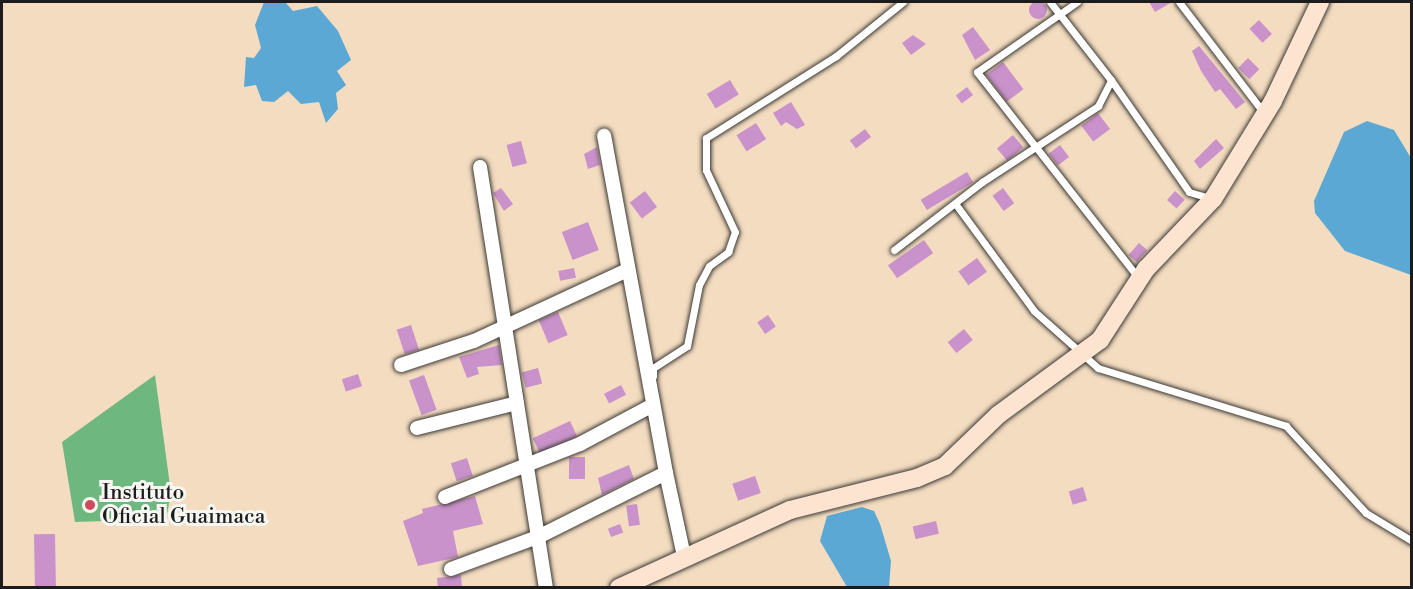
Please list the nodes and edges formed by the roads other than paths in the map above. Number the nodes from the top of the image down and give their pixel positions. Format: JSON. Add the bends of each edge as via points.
{"nodes":[{"id":1,"x":903,"y":2,"type":"edge"},
{"id":2,"x":1050,"y":2,"type":"edge"},
{"id":3,"x":1077,"y":2,"type":"edge"},
{"id":4,"x":1179,"y":2,"type":"edge"},
{"id":5,"x":1320,"y":2,"type":"edge"},
{"id":6,"x":1060,"y":14,"type":"junction"},
{"id":7,"x":1111,"y":80,"type":"junction"},
{"id":8,"x":1264,"y":114,"type":"junction"},
{"id":9,"x":604,"y":136,"type":"dead end"},
{"id":10,"x":1035,"y":147,"type":"junction"},
{"id":11,"x":480,"y":167,"type":"dead end"},
{"id":12,"x":1213,"y":199,"type":"junction"},
{"id":13,"x":957,"y":206,"type":"junction"},
{"id":14,"x":894,"y":250,"type":"dead end"},
{"id":15,"x":628,"y":270,"type":"junction"},
{"id":16,"x":1140,"y":279,"type":"junction"},
{"id":17,"x":506,"y":327,"type":"junction"},
{"id":18,"x":1081,"y":354,"type":"junction"},
{"id":19,"x":401,"y":365,"type":"dead end"},
{"id":20,"x":517,"y":403,"type":"junction"},
{"id":21,"x":653,"y":405,"type":"junction"},
{"id":22,"x":417,"y":428,"type":"dead end"},
{"id":23,"x":527,"y":468,"type":"junction"},
{"id":24,"x":666,"y":473,"type":"junction"},
{"id":25,"x":446,"y":497,"type":"dead end"},
{"id":26,"x":540,"y":536,"type":"junction"},
{"id":27,"x":1412,"y":541,"type":"edge"},
{"id":28,"x":684,"y":556,"type":"junction"},
{"id":29,"x":451,"y":569,"type":"dead end"},
{"id":30,"x":546,"y":588,"type":"edge"},
{"id":31,"x":619,"y":588,"type":"edge"}],
"edges":[{"from":1,"to":21,"type":"lane","via":[[836,56],[706,138],[706,170],[735,232],[728,252],[709,266],[699,285],[687,345],[653,368]]},
{"from":2,"to":6,"type":"lane"},
{"from":3,"to":6,"type":"lane"},
{"from":4,"to":8,"type":"lane"},
{"from":5,"to":8,"type":"street"},
{"from":6,"to":7,"type":"lane"},
{"from":6,"to":10,"type":"lane","via":[[977,72]]},
{"from":7,"to":10,"type":"lane","via":[[1098,106]]},
{"from":7,"to":12,"type":"lane","via":[[1189,192]]},
{"from":8,"to":12,"type":"street"},
{"from":9,"to":15,"type":"street"},
{"from":10,"to":13,"type":"lane"},
{"from":10,"to":16,"type":"lane"},
{"from":11,"to":17,"type":"street"},
{"from":12,"to":16,"type":"street"},
{"from":13,"to":14,"type":"lane"},
{"from":13,"to":18,"type":"lane","via":[[1034,311]]},
{"from":15,"to":17,"type":"street"},
{"from":15,"to":21,"type":"street"},
{"from":16,"to":18,"type":"street","via":[[1100,340]]},
{"from":17,"to":19,"type":"street"},
{"from":17,"to":20,"type":"street"},
{"from":18,"to":27,"type":"lane","via":[[1098,368],[1286,426],[1366,513]]},
{"from":18,"to":28,"type":"street","via":[[998,415],[945,466],[917,478],[790,510]]},
{"from":20,"to":22,"type":"street"},
{"from":20,"to":23,"type":"street"},
{"from":21,"to":23,"type":"street"},
{"from":21,"to":24,"type":"street"},
{"from":23,"to":25,"type":"street"},
{"from":23,"to":26,"type":"street"},
{"from":24,"to":26,"type":"street"},
{"from":24,"to":28,"type":"street"},
{"from":26,"to":29,"type":"street"},
{"from":26,"to":30,"type":"street"},
{"from":28,"to":31,"type":"street"}]}
